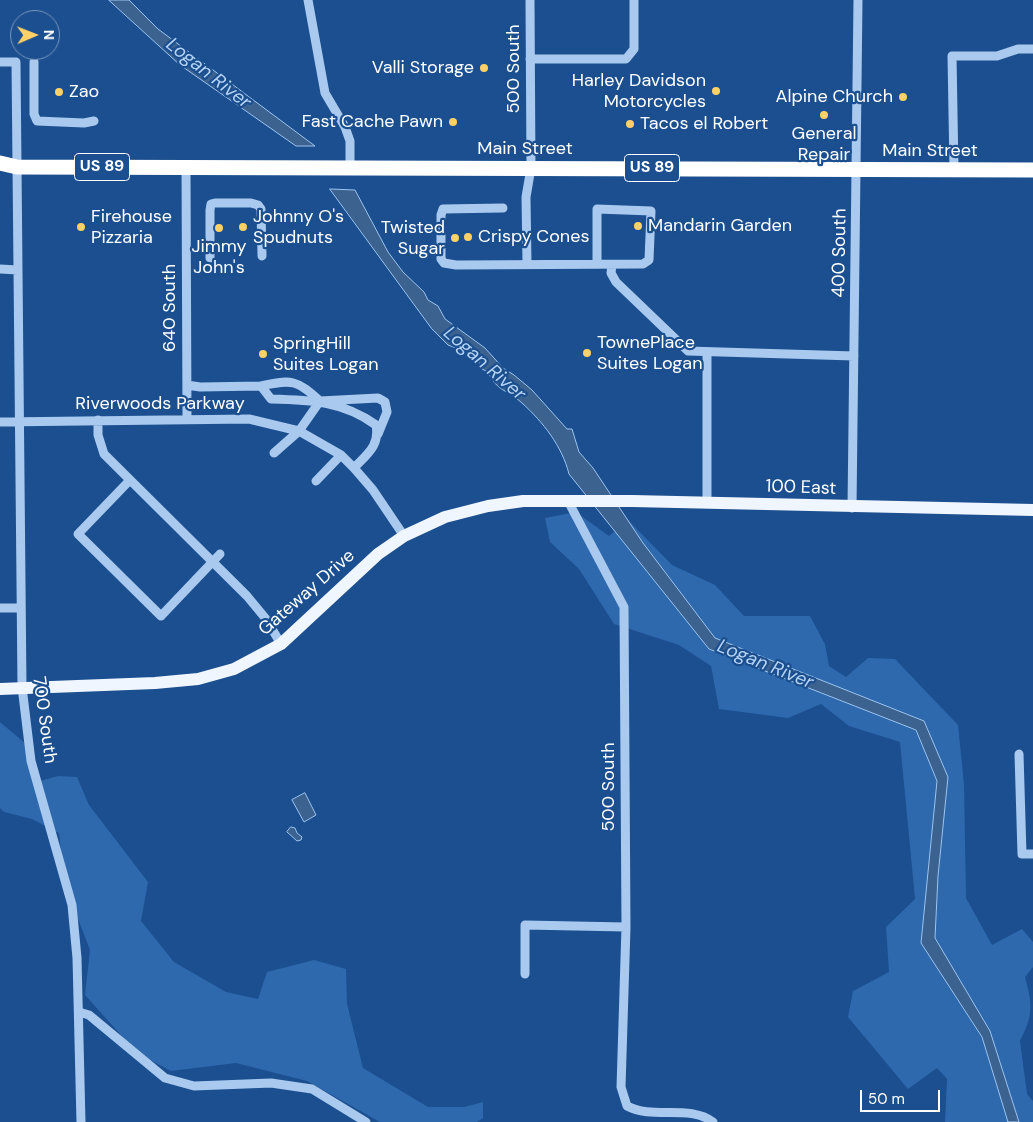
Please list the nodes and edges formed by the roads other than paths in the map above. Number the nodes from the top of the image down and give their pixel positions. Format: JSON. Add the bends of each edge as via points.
{"nodes":[{"id":1,"x":308,"y":0,"type":"edge"},
{"id":2,"x":530,"y":0,"type":"edge"},
{"id":3,"x":634,"y":0,"type":"edge"},
{"id":4,"x":858,"y":0,"type":"edge"},
{"id":5,"x":1033,"y":49,"type":"edge"},
{"id":6,"x":530,"y":59,"type":"junction"},
{"id":7,"x":0,"y":62,"type":"edge"},
{"id":8,"x":34,"y":62,"type":"dead end"},
{"id":9,"x":94,"y":121,"type":"dead end"},
{"id":10,"x":0,"y":163,"type":"edge"},
{"id":11,"x":17,"y":166,"type":"junction"},
{"id":12,"x":186,"y":167,"type":"junction"},
{"id":13,"x":350,"y":167,"type":"junction"},
{"id":14,"x":531,"y":168,"type":"junction"},
{"id":15,"x":858,"y":169,"type":"junction"},
{"id":16,"x":0,"y":170,"type":"edge"},
{"id":17,"x":954,"y":170,"type":"junction"},
{"id":18,"x":1033,"y":170,"type":"edge"},
{"id":19,"x":503,"y":208,"type":"dead end"},
{"id":20,"x":262,"y":256,"type":"dead end"},
{"id":21,"x":210,"y":258,"type":"dead end"},
{"id":22,"x":527,"y":264,"type":"junction"},
{"id":23,"x":597,"y":264,"type":"junction"},
{"id":24,"x":612,"y":265,"type":"junction"},
{"id":25,"x":0,"y":270,"type":"edge"},
{"id":26,"x":18,"y":270,"type":"junction"},
{"id":27,"x":707,"y":353,"type":"junction"},
{"id":28,"x":854,"y":356,"type":"junction"},
{"id":29,"x":187,"y":385,"type":"junction"},
{"id":30,"x":261,"y":386,"type":"junction"},
{"id":31,"x":320,"y":401,"type":"junction"},
{"id":32,"x":187,"y":418,"type":"junction"},
{"id":33,"x":98,"y":420,"type":"junction"},
{"id":34,"x":0,"y":422,"type":"edge"},
{"id":35,"x":19,"y":422,"type":"junction"},
{"id":36,"x":299,"y":431,"type":"junction"},
{"id":37,"x":378,"y":434,"type":"junction"},
{"id":38,"x":274,"y":453,"type":"dead end"},
{"id":39,"x":341,"y":456,"type":"junction"},
{"id":40,"x":354,"y":468,"type":"junction"},
{"id":41,"x":130,"y":480,"type":"junction"},
{"id":42,"x":316,"y":481,"type":"dead end"},
{"id":43,"x":568,"y":501,"type":"junction"},
{"id":44,"x":707,"y":502,"type":"junction"},
{"id":45,"x":852,"y":508,"type":"junction"},
{"id":46,"x":1033,"y":510,"type":"edge"},
{"id":47,"x":404,"y":536,"type":"junction"},
{"id":48,"x":220,"y":554,"type":"dead end"},
{"id":49,"x":212,"y":562,"type":"junction"},
{"id":50,"x":0,"y":608,"type":"edge"},
{"id":51,"x":21,"y":608,"type":"junction"},
{"id":52,"x":281,"y":644,"type":"junction"},
{"id":53,"x":22,"y":687,"type":"junction"},
{"id":54,"x":0,"y":689,"type":"edge"},
{"id":55,"x":1019,"y":754,"type":"dead end"},
{"id":56,"x":1033,"y":854,"type":"edge"},
{"id":57,"x":626,"y":927,"type":"junction"},
{"id":58,"x":526,"y":974,"type":"dead end"},
{"id":59,"x":79,"y":1012,"type":"junction"},
{"id":60,"x":81,"y":1122,"type":"edge"},
{"id":61,"x":366,"y":1122,"type":"edge"},
{"id":62,"x":713,"y":1122,"type":"edge"}],
"edges":[{"from":1,"to":13,"type":"street","via":[[325,93],[346,127],[350,141]]},
{"from":2,"to":6,"type":"street","name":"500 South"},
{"from":3,"to":6,"type":"street","via":[[634,49],[626,59]]},
{"from":4,"to":15,"type":"street","name":"400 South"},
{"from":5,"to":17,"type":"street","via":[[1018,49],[997,56],[952,56]]},
{"from":6,"to":14,"type":"street","name":"500 South"},
{"from":7,"to":11,"type":"street","name":"700 South","via":[[16,62]]},
{"from":8,"to":9,"type":"street","via":[[34,114],[37,121]]},
{"from":10,"to":11,"type":"highway","name":"Main Street","number":"US 89"},
{"from":11,"to":12,"type":"highway","name":"Main Street","number":"US 89"},
{"from":11,"to":16,"type":"highway","name":"Main Street","number":"US 89"},
{"from":11,"to":26,"type":"street","name":"700 South"},
{"from":12,"to":13,"type":"highway","name":"Main Street","number":"US 89"},
{"from":12,"to":29,"type":"street","name":"640 South"},
{"from":13,"to":14,"type":"highway","name":"Main Street","number":"US 89"},
{"from":14,"to":15,"type":"highway","name":"Main Street","number":"US 89"},
{"from":14,"to":22,"type":"street","name":"500 South","via":[[526,197]]},
{"from":15,"to":17,"type":"highway","name":"Main Street","number":"US 89"},
{"from":15,"to":28,"type":"street","name":"400 South"},
{"from":17,"to":18,"type":"highway","name":"Main Street","number":"US 89"},
{"from":19,"to":22,"type":"street","via":[[443,209],[441,259],[444,263],[456,265]]},
{"from":20,"to":21,"type":"street","via":[[258,205],[215,203],[211,204],[210,210]]},
{"from":22,"to":23,"type":"street"},
{"from":23,"to":24,"type":"street"},
{"from":23,"to":24,"type":"street","via":[[597,209],[648,209],[652,214],[649,260],[646,263]]},
{"from":24,"to":27,"type":"street","via":[[611,273],[616,282],[678,344],[688,351]]},
{"from":25,"to":26,"type":"street"},
{"from":26,"to":35,"type":"street","name":"700 South"},
{"from":27,"to":28,"type":"street"},
{"from":27,"to":44,"type":"street"},
{"from":28,"to":45,"type":"street","name":"400 South"},
{"from":29,"to":30,"type":"street"},
{"from":29,"to":32,"type":"street","name":"640 South"},
{"from":30,"to":31,"type":"street","via":[[271,399]]},
{"from":30,"to":31,"type":"street","via":[[278,382],[300,384]]},
{"from":31,"to":36,"type":"street"},
{"from":31,"to":37,"type":"street","via":[[363,416],[376,426]]},
{"from":31,"to":37,"type":"street","via":[[378,398],[385,402],[387,412]]},
{"from":32,"to":33,"type":"street","name":"Riverwoods Parkway"},
{"from":32,"to":36,"type":"street","name":"Riverwoods Parkway","via":[[250,419]]},
{"from":33,"to":35,"type":"street","name":"Riverwoods Parkway"},
{"from":33,"to":41,"type":"street","via":[[98,435],[104,454]]},
{"from":34,"to":35,"type":"street","name":"Riverwoods Parkway"},
{"from":35,"to":51,"type":"street","name":"700 South"},
{"from":36,"to":38,"type":"street"},
{"from":36,"to":39,"type":"street","name":"Riverwoods Parkway"},
{"from":37,"to":40,"type":"street","via":[[375,446]]},
{"from":39,"to":40,"type":"street","name":"Riverwoods Parkway"},
{"from":39,"to":42,"type":"street"},
{"from":40,"to":47,"type":"street","name":"Riverwoods Parkway"},
{"from":41,"to":49,"type":"street"},
{"from":41,"to":49,"type":"street","via":[[78,534],[161,616]]},
{"from":43,"to":44,"type":"main road","name":"100 East"},
{"from":43,"to":47,"type":"main road","name":"Gateway Drive","via":[[523,501],[488,506],[445,517]]},
{"from":43,"to":57,"type":"street","name":"500 South","via":[[624,607]]},
{"from":44,"to":45,"type":"main road","name":"100 East"},
{"from":45,"to":46,"type":"main road","name":"100 East"},
{"from":47,"to":52,"type":"main road","name":"Gateway Drive","via":[[378,554]]},
{"from":48,"to":49,"type":"street"},
{"from":49,"to":52,"type":"street","via":[[266,619]]},
{"from":50,"to":51,"type":"street"},
{"from":51,"to":53,"type":"street","name":"700 South"},
{"from":52,"to":53,"type":"main road","name":"Gateway Drive","via":[[234,669],[198,678],[155,683]]},
{"from":53,"to":54,"type":"main road","name":"Gateway Drive"},
{"from":53,"to":59,"type":"street","name":"700 South","via":[[31,760],[72,905]]},
{"from":55,"to":56,"type":"street","via":[[1022,854]]},
{"from":57,"to":58,"type":"street","via":[[525,925]]},
{"from":57,"to":62,"type":"street","name":"500 South","via":[[621,1087],[627,1106],[638,1112],[695,1114]]},
{"from":59,"to":60,"type":"street","name":"700 South"},
{"from":59,"to":61,"type":"street","via":[[89,1016],[165,1078],[194,1086],[271,1083],[312,1089]]}]}
